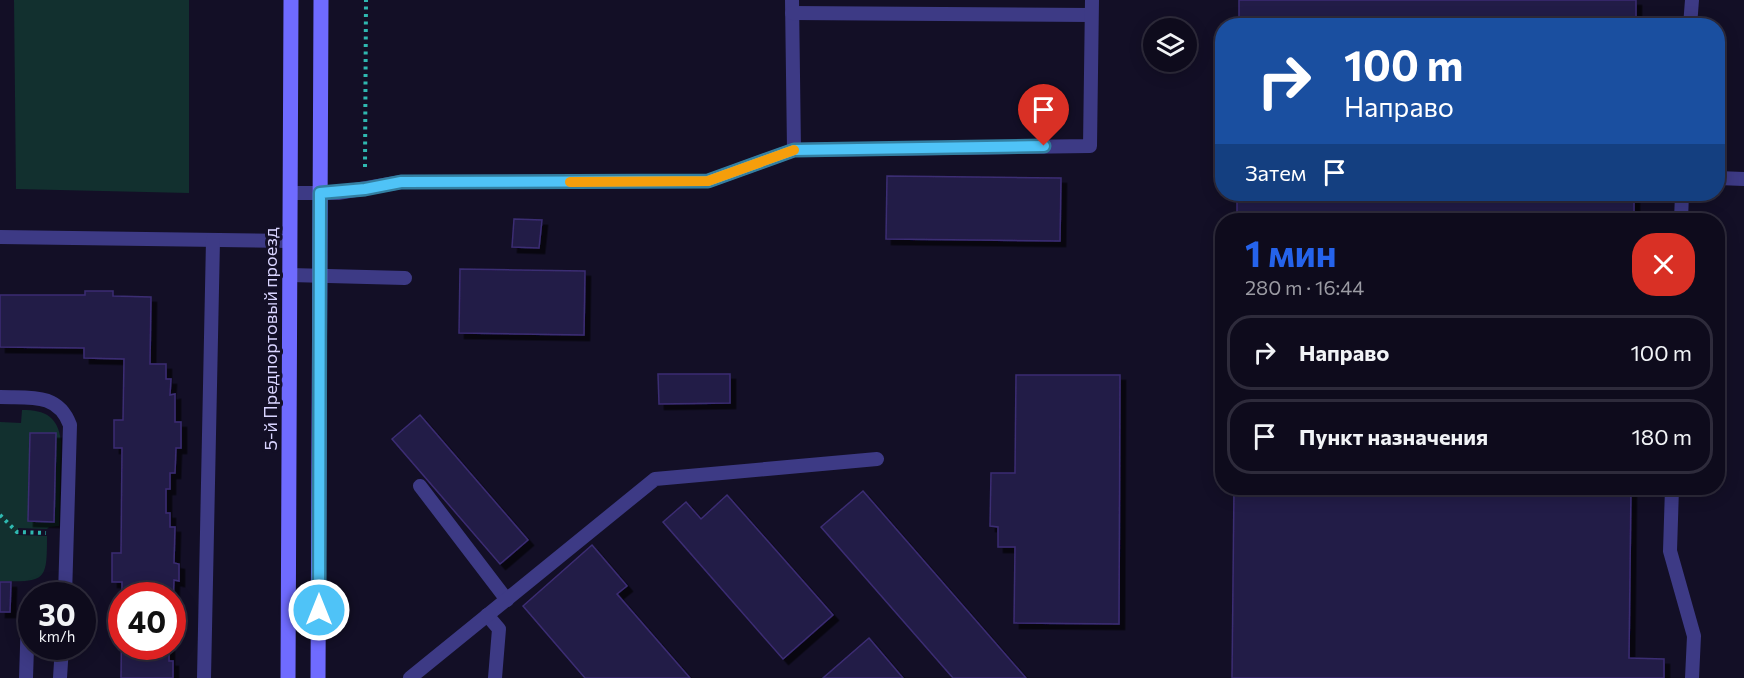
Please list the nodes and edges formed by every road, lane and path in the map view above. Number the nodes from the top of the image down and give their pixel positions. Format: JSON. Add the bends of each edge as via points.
{"nodes":[{"id":1,"x":291,"y":0,"type":"edge"},
{"id":2,"x":321,"y":0,"type":"edge"},
{"id":3,"x":366,"y":0,"type":"edge"},
{"id":4,"x":1092,"y":0,"type":"edge"},
{"id":5,"x":1692,"y":0,"type":"edge"},
{"id":6,"x":792,"y":7,"type":"edge"},
{"id":7,"x":1091,"y":15,"type":"junction"},
{"id":8,"x":1691,"y":18,"type":"edge"},
{"id":9,"x":794,"y":150,"type":"junction"},
{"id":10,"x":1725,"y":178,"type":"edge"},
{"id":11,"x":1744,"y":179,"type":"edge"},
{"id":12,"x":365,"y":189,"type":"junction"},
{"id":13,"x":291,"y":193,"type":"junction"},
{"id":14,"x":320,"y":193,"type":"junction"},
{"id":15,"x":0,"y":237,"type":"edge"},
{"id":16,"x":213,"y":240,"type":"junction"},
{"id":17,"x":291,"y":241,"type":"junction"},
{"id":18,"x":290,"y":275,"type":"junction"},
{"id":19,"x":320,"y":276,"type":"junction"},
{"id":20,"x":405,"y":278,"type":"dead end"},
{"id":21,"x":0,"y":397,"type":"edge"},
{"id":22,"x":877,"y":459,"type":"dead end"},
{"id":23,"x":420,"y":486,"type":"dead end"},
{"id":24,"x":1672,"y":495,"type":"edge"},
{"id":25,"x":0,"y":515,"type":"edge"},
{"id":26,"x":67,"y":534,"type":"junction"},
{"id":27,"x":65,"y":582,"type":"edge"},
{"id":28,"x":507,"y":600,"type":"junction"},
{"id":29,"x":487,"y":615,"type":"junction"},
{"id":30,"x":27,"y":660,"type":"edge"},
{"id":31,"x":61,"y":660,"type":"edge"},
{"id":32,"x":26,"y":678,"type":"edge"},
{"id":33,"x":60,"y":678,"type":"edge"},
{"id":34,"x":204,"y":678,"type":"edge"},
{"id":35,"x":288,"y":678,"type":"edge"},
{"id":36,"x":318,"y":678,"type":"edge"},
{"id":37,"x":410,"y":678,"type":"edge"},
{"id":38,"x":495,"y":678,"type":"edge"},
{"id":39,"x":1692,"y":678,"type":"edge"}],
"edges":[{"from":1,"to":13,"type":"street","name":"5-й Предпортовый проезд"},
{"from":2,"to":14,"type":"street"},
{"from":3,"to":12,"type":"path"},
{"from":4,"to":7,"type":"lane"},
{"from":5,"to":8,"type":"lane"},
{"from":6,"to":7,"type":"lane"},
{"from":6,"to":9,"type":"lane"},
{"from":7,"to":9,"type":"lane","via":[[1090,146]]},
{"from":9,"to":12,"type":"lane","via":[[708,181],[401,182]]},
{"from":10,"to":11,"type":"lane"},
{"from":12,"to":14,"type":"lane"},
{"from":13,"to":14,"type":"lane"},
{"from":13,"to":17,"type":"street","name":"5-й Предпортовый проезд"},
{"from":14,"to":19,"type":"street"},
{"from":15,"to":16,"type":"lane"},
{"from":16,"to":17,"type":"lane"},
{"from":16,"to":34,"type":"lane"},
{"from":17,"to":18,"type":"street","name":"5-й Предпортовый проезд"},
{"from":18,"to":19,"type":"lane"},
{"from":18,"to":35,"type":"street","name":"5-й Предпортовый проезд"},
{"from":19,"to":20,"type":"lane"},
{"from":19,"to":36,"type":"street"},
{"from":21,"to":26,"type":"lane","via":[[44,399],[67,415]]},
{"from":22,"to":28,"type":"lane","via":[[655,479]]},
{"from":23,"to":28,"type":"lane"},
{"from":24,"to":39,"type":"lane","via":[[1670,552],[1694,636]]},
{"from":25,"to":26,"type":"path","via":[[17,532]]},
{"from":26,"to":27,"type":"lane"},
{"from":28,"to":29,"type":"lane"},
{"from":29,"to":37,"type":"lane"},
{"from":29,"to":38,"type":"lane","via":[[499,629]]},
{"from":30,"to":32,"type":"lane"},
{"from":31,"to":33,"type":"lane"}]}
